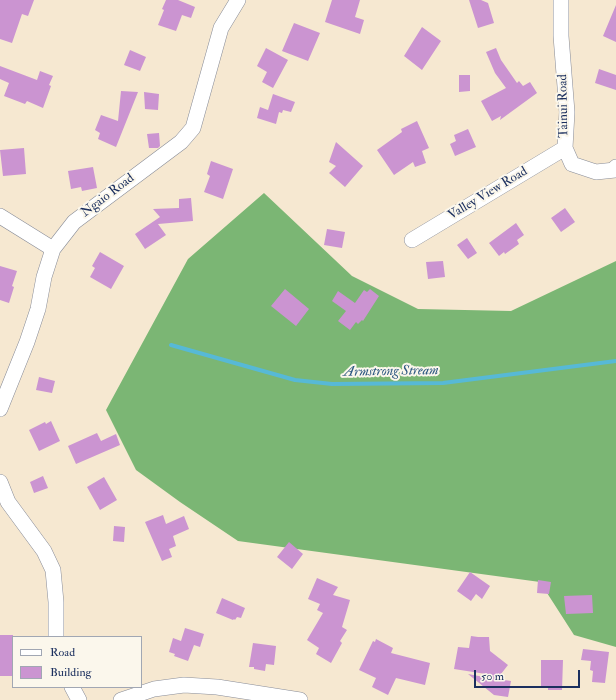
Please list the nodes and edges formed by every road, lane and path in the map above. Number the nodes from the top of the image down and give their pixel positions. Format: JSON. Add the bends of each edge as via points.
{"nodes":[{"id":1,"x":238,"y":0,"type":"edge"},
{"id":2,"x":561,"y":0,"type":"edge"},
{"id":3,"x":565,"y":148,"type":"junction"},
{"id":4,"x":616,"y":167,"type":"edge"},
{"id":5,"x":0,"y":216,"type":"edge"},
{"id":6,"x":412,"y":240,"type":"dead end"},
{"id":7,"x":53,"y":249,"type":"junction"},
{"id":8,"x":0,"y":409,"type":"edge"},
{"id":9,"x":0,"y":482,"type":"edge"},
{"id":10,"x":56,"y":636,"type":"edge"},
{"id":11,"x":73,"y":688,"type":"edge"},
{"id":12,"x":79,"y":700,"type":"edge"},
{"id":13,"x":121,"y":700,"type":"edge"},
{"id":14,"x":300,"y":700,"type":"edge"}],
"edges":[{"from":1,"to":7,"type":"street","name":"Ngaio Road","via":[[221,28],[193,128],[181,142],[74,222]]},
{"from":2,"to":3,"type":"street","name":"Tainui Road","via":[[567,112]]},
{"from":3,"to":4,"type":"street","name":"Tainui Road","via":[[572,164],[596,172],[615,170]]},
{"from":3,"to":6,"type":"street","name":"Valley View Road"},
{"from":5,"to":7,"type":"street"},
{"from":7,"to":8,"type":"street","name":"Ngaio Road","via":[[38,309]]},
{"from":9,"to":10,"type":"street","via":[[8,502],[44,551],[53,570]]},
{"from":11,"to":12,"type":"street"},
{"from":13,"to":14,"type":"street","via":[[154,689],[184,685],[217,687]]}]}
